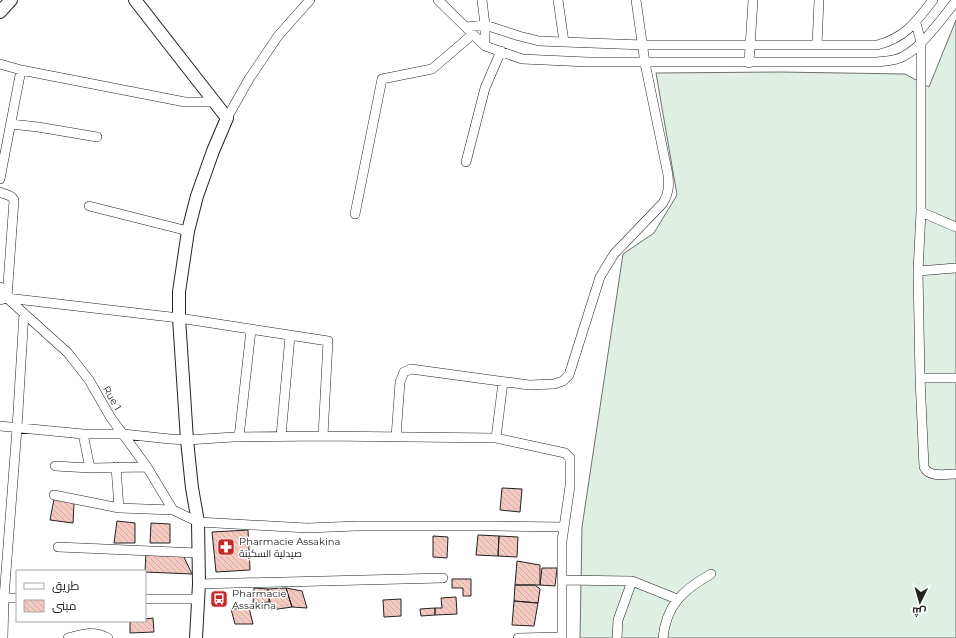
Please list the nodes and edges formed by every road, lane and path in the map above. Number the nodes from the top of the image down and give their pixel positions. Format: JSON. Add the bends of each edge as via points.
{"nodes":[{"id":1,"x":11,"y":0,"type":"edge"},
{"id":2,"x":135,"y":0,"type":"edge"},
{"id":3,"x":310,"y":0,"type":"edge"},
{"id":4,"x":438,"y":0,"type":"edge"},
{"id":5,"x":482,"y":0,"type":"edge"},
{"id":6,"x":558,"y":0,"type":"edge"},
{"id":7,"x":636,"y":0,"type":"edge"},
{"id":8,"x":754,"y":0,"type":"edge"},
{"id":9,"x":819,"y":0,"type":"edge"},
{"id":10,"x":933,"y":0,"type":"edge"},
{"id":11,"x":951,"y":3,"type":"edge"},
{"id":12,"x":0,"y":12,"type":"edge"},
{"id":13,"x":916,"y":23,"type":"junction"},
{"id":14,"x":485,"y":25,"type":"junction"},
{"id":15,"x":466,"y":27,"type":"junction"},
{"id":16,"x":473,"y":34,"type":"junction"},
{"id":17,"x":564,"y":42,"type":"junction"},
{"id":18,"x":921,"y":42,"type":"junction"},
{"id":19,"x":643,"y":45,"type":"junction"},
{"id":20,"x":750,"y":45,"type":"junction"},
{"id":21,"x":817,"y":45,"type":"junction"},
{"id":22,"x":485,"y":46,"type":"junction"},
{"id":23,"x":501,"y":51,"type":"junction"},
{"id":24,"x":645,"y":62,"type":"junction"},
{"id":25,"x":749,"y":62,"type":"junction"},
{"id":26,"x":0,"y":64,"type":"edge"},
{"id":27,"x":21,"y":70,"type":"junction"},
{"id":28,"x":215,"y":102,"type":"junction"},
{"id":29,"x":227,"y":118,"type":"junction"},
{"id":30,"x":11,"y":124,"type":"junction"},
{"id":31,"x":97,"y":137,"type":"dead end"},
{"id":32,"x":466,"y":162,"type":"dead end"},
{"id":33,"x":0,"y":179,"type":"edge"},
{"id":34,"x":0,"y":192,"type":"edge"},
{"id":35,"x":88,"y":206,"type":"dead end"},
{"id":36,"x":921,"y":212,"type":"junction"},
{"id":37,"x":355,"y":214,"type":"dead end"},
{"id":38,"x":956,"y":226,"type":"edge"},
{"id":39,"x":188,"y":231,"type":"junction"},
{"id":40,"x":956,"y":268,"type":"edge"},
{"id":41,"x":918,"y":271,"type":"junction"},
{"id":42,"x":0,"y":287,"type":"edge"},
{"id":43,"x":2,"y":297,"type":"edge"},
{"id":44,"x":24,"y":313,"type":"junction"},
{"id":45,"x":179,"y":318,"type":"junction"},
{"id":46,"x":251,"y":330,"type":"junction"},
{"id":47,"x":290,"y":336,"type":"junction"},
{"id":48,"x":920,"y":378,"type":"junction"},
{"id":49,"x":956,"y":378,"type":"edge"},
{"id":50,"x":503,"y":382,"type":"junction"},
{"id":51,"x":0,"y":426,"type":"edge"},
{"id":52,"x":17,"y":428,"type":"junction"},
{"id":53,"x":83,"y":434,"type":"junction"},
{"id":54,"x":124,"y":434,"type":"junction"},
{"id":55,"x":281,"y":436,"type":"junction"},
{"id":56,"x":323,"y":436,"type":"junction"},
{"id":57,"x":239,"y":437,"type":"junction"},
{"id":58,"x":396,"y":437,"type":"junction"},
{"id":59,"x":496,"y":438,"type":"junction"},
{"id":60,"x":187,"y":440,"type":"junction"},
{"id":61,"x":55,"y":466,"type":"dead end"},
{"id":62,"x":116,"y":467,"type":"junction"},
{"id":63,"x":147,"y":467,"type":"junction"},
{"id":64,"x":90,"y":468,"type":"junction"},
{"id":65,"x":956,"y":474,"type":"edge"},
{"id":66,"x":54,"y":495,"type":"dead end"},
{"id":67,"x":119,"y":508,"type":"junction"},
{"id":68,"x":173,"y":510,"type":"junction"},
{"id":69,"x":0,"y":512,"type":"edge"},
{"id":70,"x":10,"y":513,"type":"junction"},
{"id":71,"x":198,"y":522,"type":"junction"},
{"id":72,"x":564,"y":527,"type":"junction"},
{"id":73,"x":58,"y":547,"type":"dead end"},
{"id":74,"x":198,"y":553,"type":"junction"},
{"id":75,"x":711,"y":574,"type":"dead end"},
{"id":76,"x":443,"y":578,"type":"dead end"},
{"id":77,"x":562,"y":580,"type":"junction"},
{"id":78,"x":632,"y":581,"type":"junction"},
{"id":79,"x":199,"y":584,"type":"junction"},
{"id":80,"x":4,"y":598,"type":"junction"},
{"id":81,"x":16,"y":598,"type":"edge"},
{"id":82,"x":146,"y":599,"type":"edge"},
{"id":83,"x":198,"y":599,"type":"junction"},
{"id":84,"x":676,"y":599,"type":"junction"},
{"id":85,"x":3,"y":638,"type":"edge"},
{"id":86,"x":68,"y":638,"type":"edge"},
{"id":87,"x":108,"y":638,"type":"edge"},
{"id":88,"x":196,"y":638,"type":"edge"},
{"id":89,"x":518,"y":638,"type":"edge"},
{"id":90,"x":562,"y":638,"type":"edge"},
{"id":91,"x":616,"y":638,"type":"edge"},
{"id":92,"x":663,"y":638,"type":"edge"}],
"edges":[{"from":1,"to":12,"type":"street"},
{"from":2,"to":28,"type":"street"},
{"from":3,"to":29,"type":"street","via":[[278,36]]},
{"from":4,"to":15,"type":"street"},
{"from":5,"to":14,"type":"street"},
{"from":6,"to":17,"type":"street"},
{"from":7,"to":19,"type":"street"},
{"from":8,"to":20,"type":"street"},
{"from":9,"to":21,"type":"street"},
{"from":10,"to":13,"type":"street"},
{"from":11,"to":18,"type":"street"},
{"from":13,"to":18,"type":"street"},
{"from":13,"to":21,"type":"street","via":[[898,37],[877,45]]},
{"from":14,"to":15,"type":"street"},
{"from":14,"to":17,"type":"street","via":[[519,36]]},
{"from":14,"to":22,"type":"street"},
{"from":15,"to":16,"type":"street"},
{"from":16,"to":22,"type":"street"},
{"from":16,"to":37,"type":"street","via":[[432,69],[382,79]]},
{"from":17,"to":19,"type":"street"},
{"from":18,"to":25,"type":"street","via":[[905,56],[892,61]]},
{"from":18,"to":36,"type":"street"},
{"from":19,"to":20,"type":"street"},
{"from":19,"to":24,"type":"street"},
{"from":20,"to":21,"type":"street"},
{"from":20,"to":25,"type":"street"},
{"from":22,"to":23,"type":"street"},
{"from":23,"to":24,"type":"street","via":[[522,59],[545,61]]},
{"from":23,"to":32,"type":"street","via":[[485,88]]},
{"from":24,"to":25,"type":"street"},
{"from":24,"to":50,"type":"street","via":[[668,175],[668,195],[614,254],[600,278],[569,376],[554,384]]},
{"from":26,"to":27,"type":"street"},
{"from":27,"to":28,"type":"street","via":[[185,102]]},
{"from":27,"to":30,"type":"street"},
{"from":28,"to":29,"type":"street"},
{"from":29,"to":39,"type":"street","via":[[197,196]]},
{"from":30,"to":31,"type":"street"},
{"from":30,"to":33,"type":"street"},
{"from":34,"to":43,"type":"street","via":[[10,195],[14,200],[8,277]]},
{"from":35,"to":39,"type":"street"},
{"from":36,"to":38,"type":"street"},
{"from":36,"to":41,"type":"street"},
{"from":39,"to":45,"type":"street","via":[[179,292]]},
{"from":40,"to":41,"type":"street"},
{"from":41,"to":48,"type":"street"},
{"from":42,"to":43,"type":"street","name":"Rue 1"},
{"from":43,"to":44,"type":"street","name":"Rue 1"},
{"from":43,"to":45,"type":"street"},
{"from":44,"to":52,"type":"street"},
{"from":44,"to":54,"type":"street","name":"Rue 1","via":[[68,353]]},
{"from":45,"to":46,"type":"street"},
{"from":45,"to":60,"type":"street"},
{"from":46,"to":47,"type":"street"},
{"from":46,"to":57,"type":"street"},
{"from":47,"to":55,"type":"street"},
{"from":47,"to":56,"type":"street","via":[[328,341]]},
{"from":48,"to":49,"type":"street"},
{"from":48,"to":65,"type":"street","via":[[924,467],[929,473]]},
{"from":50,"to":58,"type":"street","via":[[411,368],[404,372],[400,382]]},
{"from":50,"to":59,"type":"street"},
{"from":51,"to":52,"type":"street"},
{"from":52,"to":53,"type":"street"},
{"from":52,"to":70,"type":"street"},
{"from":53,"to":54,"type":"street"},
{"from":53,"to":64,"type":"street"},
{"from":54,"to":60,"type":"street"},
{"from":54,"to":63,"type":"street","name":"Rue 1"},
{"from":55,"to":56,"type":"street"},
{"from":55,"to":57,"type":"street"},
{"from":56,"to":58,"type":"street"},
{"from":57,"to":60,"type":"street"},
{"from":58,"to":59,"type":"street"},
{"from":59,"to":72,"type":"street","via":[[569,455],[570,486]]},
{"from":60,"to":71,"type":"street"},
{"from":61,"to":64,"type":"street"},
{"from":62,"to":63,"type":"street"},
{"from":62,"to":64,"type":"street"},
{"from":62,"to":67,"type":"street"},
{"from":63,"to":68,"type":"street","name":"Rue 1"},
{"from":66,"to":67,"type":"street"},
{"from":67,"to":68,"type":"street"},
{"from":68,"to":71,"type":"street"},
{"from":69,"to":70,"type":"street"},
{"from":70,"to":80,"type":"street"},
{"from":71,"to":72,"type":"street","via":[[307,528]]},
{"from":71,"to":74,"type":"street"},
{"from":72,"to":77,"type":"street"},
{"from":73,"to":74,"type":"street"},
{"from":74,"to":79,"type":"street"},
{"from":75,"to":84,"type":"street","via":[[693,584]]},
{"from":76,"to":79,"type":"street"},
{"from":77,"to":78,"type":"street"},
{"from":77,"to":90,"type":"street"},
{"from":78,"to":84,"type":"street"},
{"from":78,"to":91,"type":"street","via":[[618,620]]},
{"from":79,"to":83,"type":"street"},
{"from":80,"to":81,"type":"street"},
{"from":80,"to":85,"type":"street"},
{"from":82,"to":83,"type":"street"},
{"from":83,"to":88,"type":"street"},
{"from":84,"to":92,"type":"street","via":[[668,615]]},
{"from":86,"to":87,"type":"street","via":[[92,632]]},
{"from":89,"to":90,"type":"street"}]}
